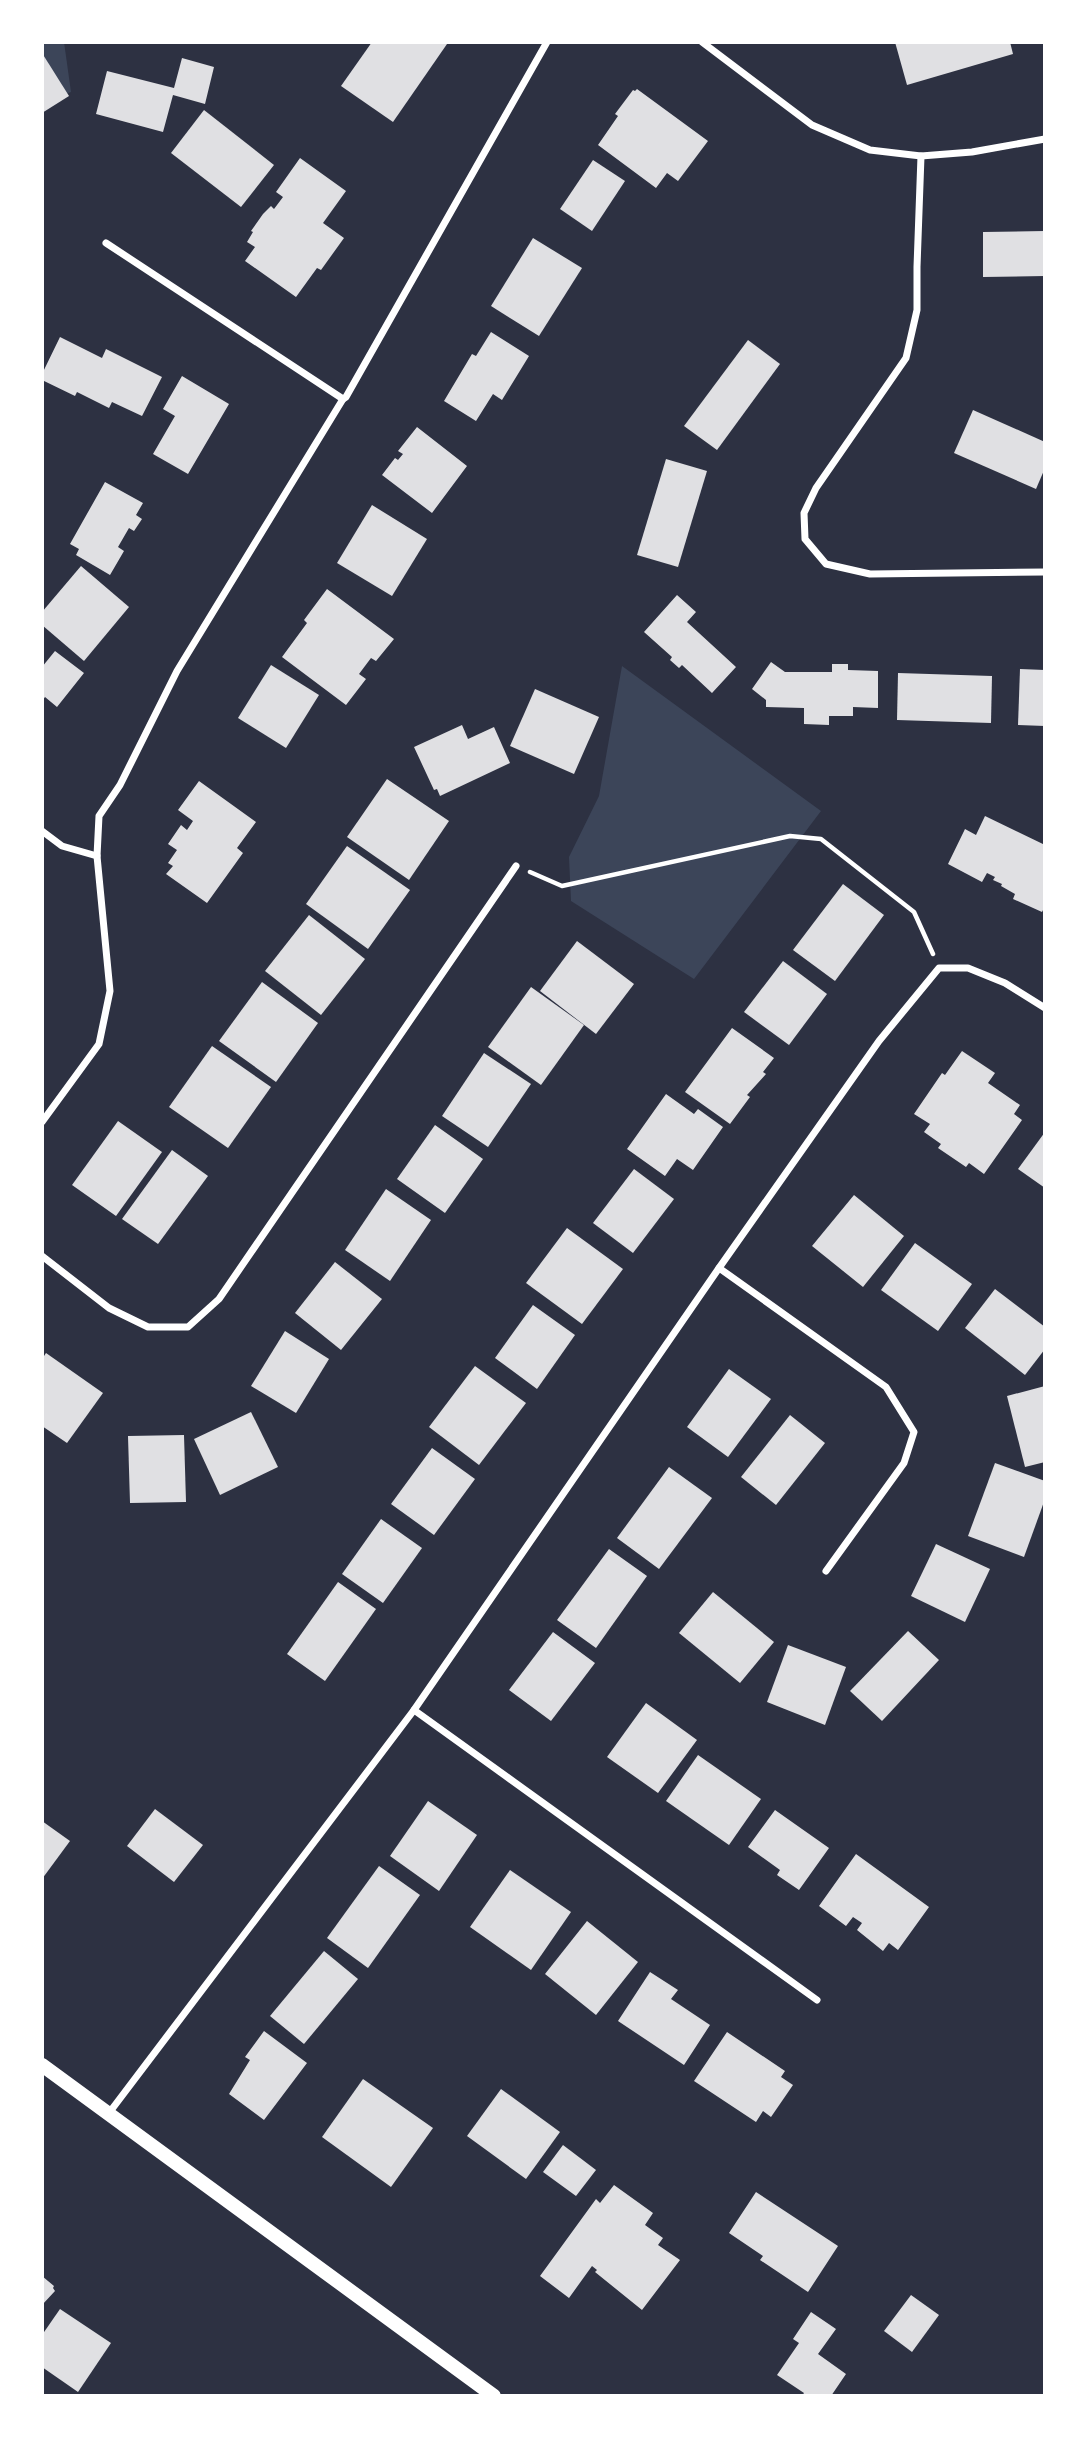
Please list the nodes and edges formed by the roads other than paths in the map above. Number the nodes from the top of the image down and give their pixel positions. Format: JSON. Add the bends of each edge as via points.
{"nodes":[{"id":1,"x":547,"y":42,"type":"edge"},
{"id":2,"x":702,"y":42,"type":"edge"},
{"id":3,"x":1045,"y":139,"type":"edge"},
{"id":4,"x":921,"y":156,"type":"junction"},
{"id":5,"x":106,"y":243,"type":"dead end"},
{"id":6,"x":343,"y":398,"type":"junction"},
{"id":7,"x":1045,"y":572,"type":"edge"},
{"id":8,"x":42,"y":831,"type":"edge"},
{"id":9,"x":97,"y":856,"type":"junction"},
{"id":10,"x":516,"y":866,"type":"road end"},
{"id":11,"x":1045,"y":1008,"type":"edge"},
{"id":12,"x":42,"y":1122,"type":"edge"},
{"id":13,"x":42,"y":1256,"type":"edge"},
{"id":14,"x":719,"y":1268,"type":"junction"},
{"id":15,"x":827,"y":1571,"type":"dead end"},
{"id":16,"x":414,"y":1710,"type":"junction"},
{"id":17,"x":817,"y":2000,"type":"dead end"},
{"id":18,"x":42,"y":2066,"type":"edge"},
{"id":19,"x":108,"y":2113,"type":"junction"},
{"id":20,"x":494,"y":2396,"type":"edge"}],
"edges":[{"from":1,"to":6,"type":"street"},
{"from":2,"to":4,"type":"street","via":[[812,125],[870,150]]},
{"from":3,"to":4,"type":"street"},
{"from":4,"to":7,"type":"street","via":[[917,310],[906,358],[816,488],[804,513],[805,539],[826,564],[870,574]]},
{"from":5,"to":6,"type":"street"},
{"from":6,"to":9,"type":"street","via":[[177,671],[120,785],[99,816]]},
{"from":8,"to":9,"type":"street","via":[[62,846]]},
{"from":9,"to":12,"type":"street","via":[[110,991],[99,1044]]},
{"from":10,"to":13,"type":"street","via":[[219,1299],[188,1327],[148,1327],[110,1308]]},
{"from":11,"to":14,"type":"street","via":[[1005,983],[968,968],[939,968],[879,1041]]},
{"from":14,"to":15,"type":"street","via":[[886,1387],[914,1432],[904,1463]]},
{"from":14,"to":16,"type":"street"},
{"from":16,"to":17,"type":"street"},
{"from":16,"to":19,"type":"street"},
{"from":18,"to":19,"type":"main road"},
{"from":19,"to":20,"type":"main road"}]}
